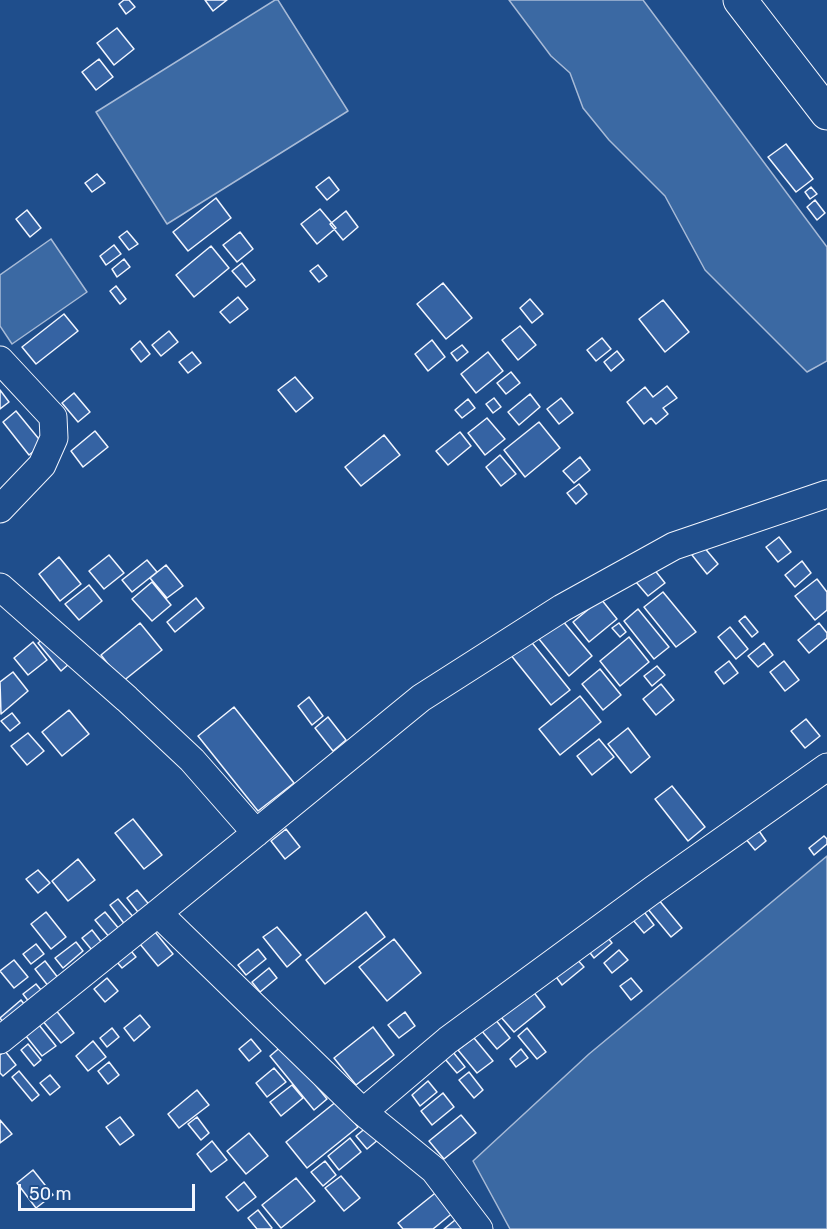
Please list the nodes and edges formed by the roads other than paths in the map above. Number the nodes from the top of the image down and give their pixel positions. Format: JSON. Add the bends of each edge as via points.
{"nodes":[{"id":1,"x":740,"y":0,"type":"edge"},
{"id":2,"x":827,"y":112,"type":"edge"},
{"id":3,"x":0,"y":360,"type":"edge"},
{"id":4,"x":827,"y":494,"type":"edge"},
{"id":5,"x":0,"y":509,"type":"edge"},
{"id":6,"x":0,"y":586,"type":"edge"},
{"id":7,"x":827,"y":767,"type":"edge"},
{"id":8,"x":256,"y":833,"type":"junction"},
{"id":9,"x":158,"y":913,"type":"junction"},
{"id":10,"x":0,"y":1040,"type":"edge"},
{"id":11,"x":363,"y":1112,"type":"junction"},
{"id":12,"x":479,"y":1229,"type":"edge"}],
"edges":[{"from":1,"to":2,"type":"main road"},
{"from":3,"to":5,"type":"street","via":[[53,417],[54,438],[42,465]]},
{"from":4,"to":8,"type":"street","via":[[674,546],[562,608],[421,698]]},
{"from":6,"to":8,"type":"street","via":[[192,760]]},
{"from":7,"to":11,"type":"street","via":[[448,1040]]},
{"from":8,"to":9,"type":"street"},
{"from":9,"to":10,"type":"street"},
{"from":9,"to":11,"type":"street"},
{"from":11,"to":12,"type":"street","via":[[434,1170]]}]}
